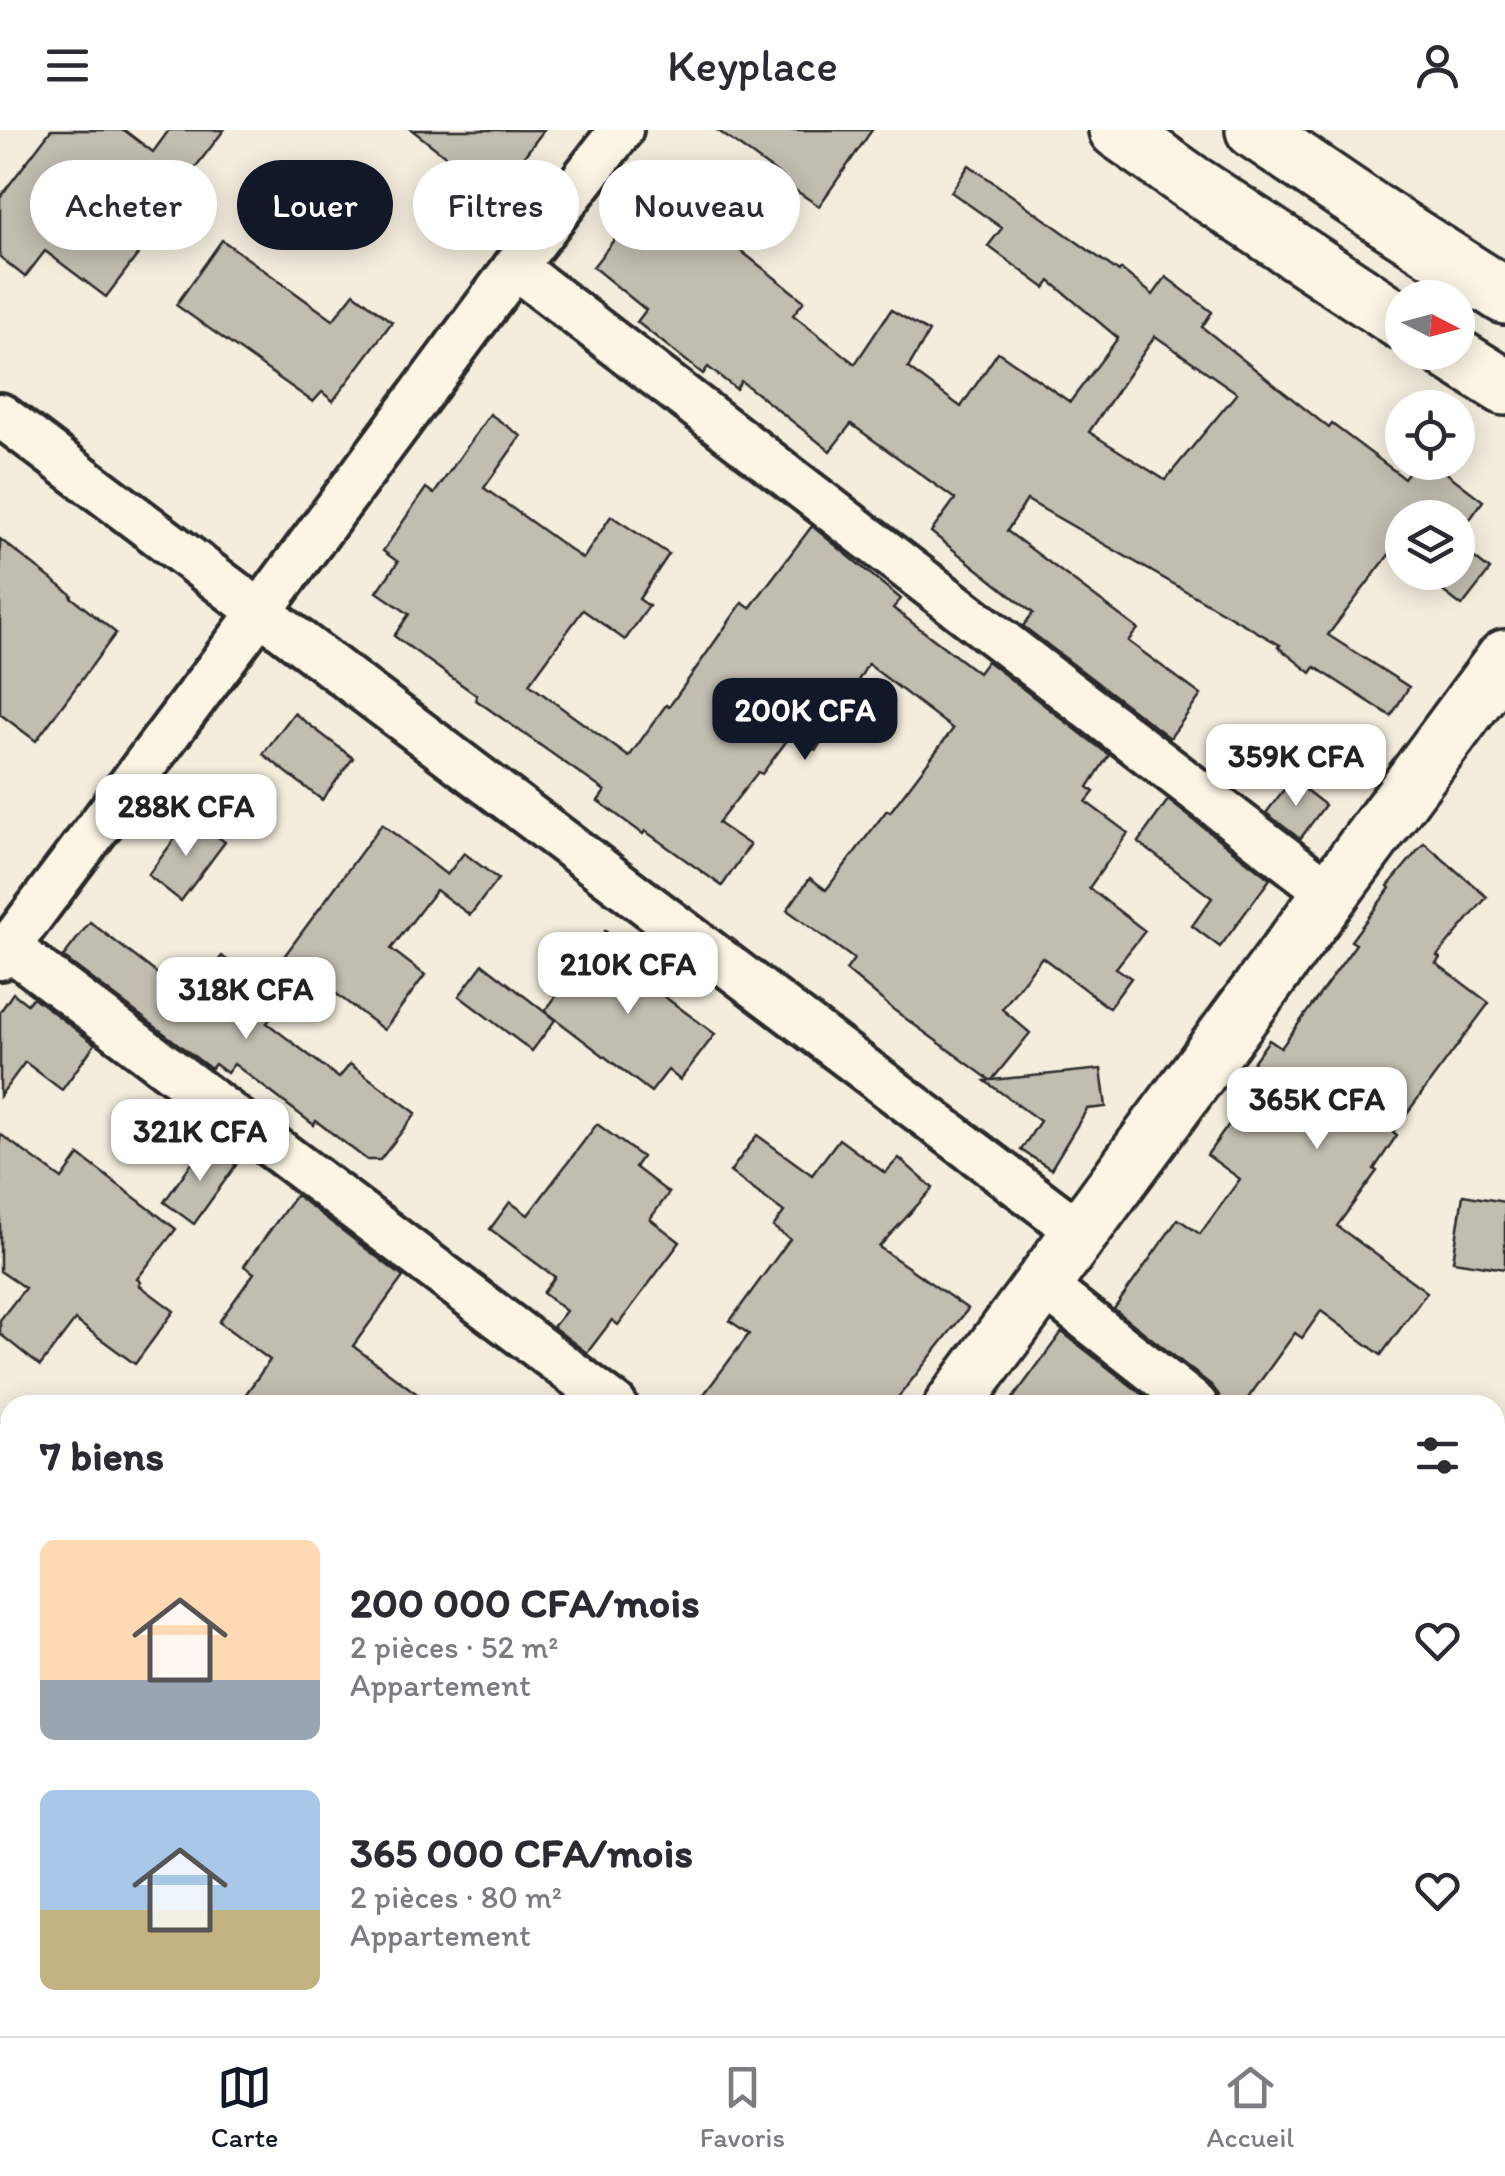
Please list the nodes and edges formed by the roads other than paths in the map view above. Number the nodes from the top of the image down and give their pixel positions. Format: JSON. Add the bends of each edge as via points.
{"nodes":[{"id":1,"x":621,"y":130,"type":"edge"},
{"id":2,"x":1117,"y":130,"type":"edge"},
{"id":3,"x":1254,"y":130,"type":"edge"},
{"id":4,"x":515,"y":267,"type":"junction"},
{"id":5,"x":1505,"y":296,"type":"edge"},
{"id":6,"x":1385,"y":311,"type":"edge"},
{"id":7,"x":1475,"y":368,"type":"edge"},
{"id":8,"x":1505,"y":387,"type":"edge"},
{"id":9,"x":0,"y":415,"type":"edge"},
{"id":10,"x":259,"y":613,"type":"junction"},
{"id":11,"x":1505,"y":658,"type":"edge"},
{"id":12,"x":1330,"y":893,"type":"junction"},
{"id":13,"x":4,"y":952,"type":"edge"},
{"id":14,"x":1081,"y":1233,"type":"junction"},
{"id":15,"x":1042,"y":1284,"type":"junction"},
{"id":16,"x":601,"y":1395,"type":"edge"},
{"id":17,"x":959,"y":1395,"type":"edge"},
{"id":18,"x":1183,"y":1395,"type":"edge"}],
"edges":[{"from":1,"to":4,"type":"street"},
{"from":2,"to":6,"type":"main road"},
{"from":3,"to":5,"type":"main road"},
{"from":4,"to":10,"type":"street"},
{"from":4,"to":12,"type":"street"},
{"from":7,"to":8,"type":"main road"},
{"from":9,"to":10,"type":"street"},
{"from":10,"to":13,"type":"street"},
{"from":10,"to":14,"type":"street"},
{"from":11,"to":12,"type":"main road"},
{"from":12,"to":14,"type":"main road"},
{"from":13,"to":16,"type":"street"},
{"from":14,"to":15,"type":"main road"},
{"from":15,"to":17,"type":"main road"},
{"from":15,"to":18,"type":"street"}]}
